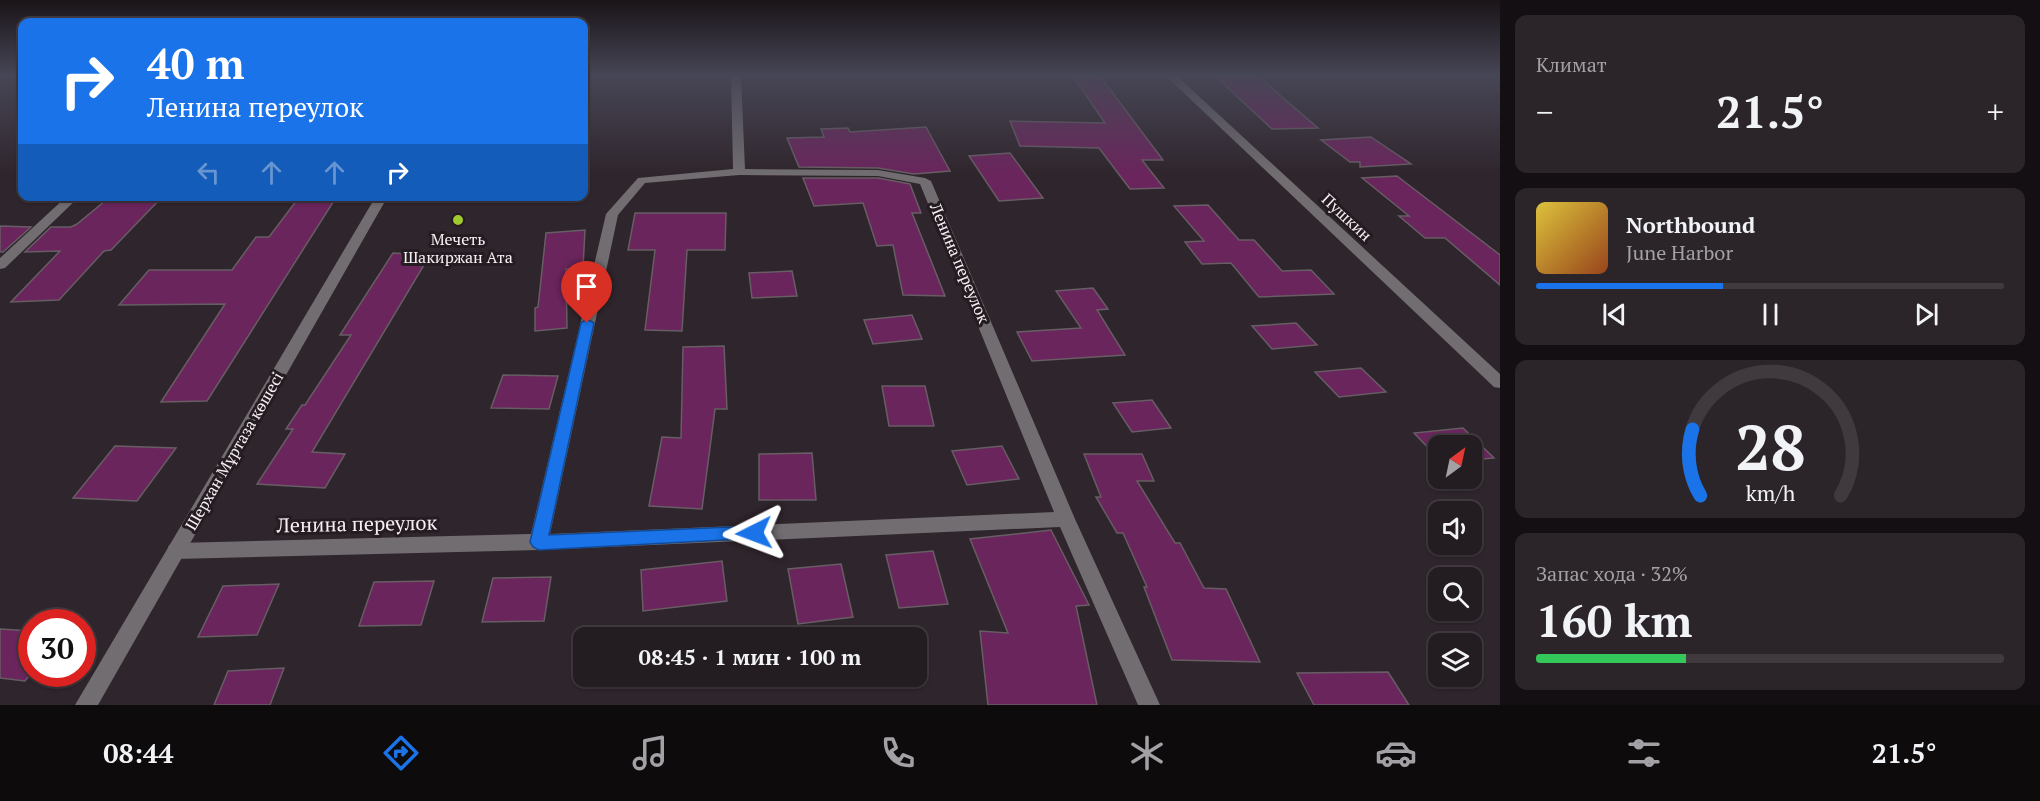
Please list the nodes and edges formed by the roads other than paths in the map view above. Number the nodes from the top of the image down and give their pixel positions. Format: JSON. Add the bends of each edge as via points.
{"nodes":[{"id":1,"x":737,"y":109,"type":"edge"},
{"id":2,"x":1206,"y":109,"type":"edge"},
{"id":3,"x":739,"y":172,"type":"junction"},
{"id":4,"x":69,"y":201,"type":"edge"},
{"id":5,"x":379,"y":201,"type":"edge"},
{"id":6,"x":0,"y":265,"type":"edge"},
{"id":7,"x":1500,"y":383,"type":"edge"},
{"id":8,"x":1066,"y":519,"type":"junction"},
{"id":9,"x":539,"y":542,"type":"junction"},
{"id":10,"x":176,"y":551,"type":"junction"},
{"id":11,"x":86,"y":705,"type":"edge"},
{"id":12,"x":1149,"y":705,"type":"edge"}],
"edges":[{"from":1,"to":3,"type":"street"},
{"from":2,"to":7,"type":"street","name":"Пушкин"},
{"from":3,"to":8,"type":"street","name":"Ленина переулок","via":[[878,172],[925,181]]},
{"from":3,"to":9,"type":"street","name":"Ленина переулок","via":[[642,180],[612,214]]},
{"from":4,"to":6,"type":"street"},
{"from":5,"to":10,"type":"street","name":"Шерхан Мұртаза көшесі"},
{"from":8,"to":9,"type":"street","name":"Ленина переулок"},
{"from":8,"to":12,"type":"street","name":"Ленина переулок"},
{"from":9,"to":10,"type":"street","name":"Ленина переулок"},
{"from":10,"to":11,"type":"street","name":"Шерхан Мұртаза көшесі"}]}
